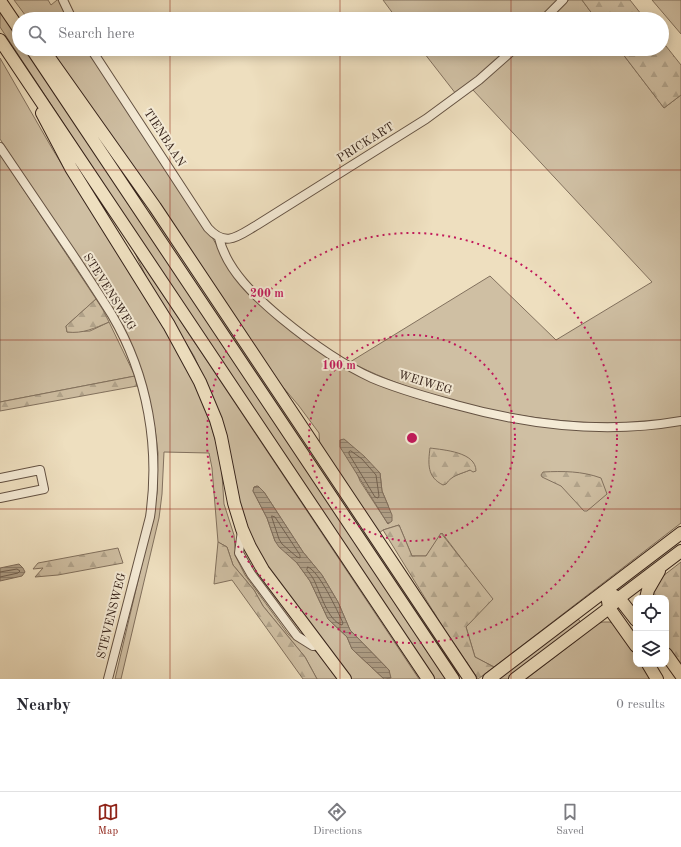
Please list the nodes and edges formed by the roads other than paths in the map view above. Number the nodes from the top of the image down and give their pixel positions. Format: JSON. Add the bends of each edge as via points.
{"nodes":[{"id":1,"x":1,"y":0,"type":"edge"},
{"id":2,"x":64,"y":0,"type":"edge"},
{"id":3,"x":563,"y":0,"type":"edge"},
{"id":4,"x":69,"y":12,"type":"edge"},
{"id":5,"x":551,"y":12,"type":"edge"},
{"id":6,"x":12,"y":13,"type":"edge"},
{"id":7,"x":12,"y":18,"type":"edge"},
{"id":8,"x":0,"y":40,"type":"edge"},
{"id":9,"x":37,"y":56,"type":"edge"},
{"id":10,"x":48,"y":56,"type":"edge"},
{"id":11,"x":96,"y":56,"type":"edge"},
{"id":12,"x":506,"y":56,"type":"edge"},
{"id":13,"x":21,"y":71,"type":"junction"},
{"id":14,"x":0,"y":147,"type":"edge"},
{"id":15,"x":219,"y":238,"type":"junction"},
{"id":16,"x":681,"y":421,"type":"edge"},
{"id":17,"x":0,"y":478,"type":"edge"},
{"id":18,"x":0,"y":498,"type":"edge"},
{"id":19,"x":681,"y":533,"type":"edge"},
{"id":20,"x":681,"y":552,"type":"edge"},
{"id":21,"x":663,"y":565,"type":"junction"},
{"id":22,"x":605,"y":590,"type":"junction"},
{"id":23,"x":647,"y":595,"type":"edge"},
{"id":24,"x":619,"y":598,"type":"junction"},
{"id":25,"x":610,"y":608,"type":"junction"},
{"id":26,"x":633,"y":616,"type":"edge"},
{"id":27,"x":633,"y":642,"type":"edge"},
{"id":28,"x":669,"y":658,"type":"edge"},
{"id":29,"x":650,"y":667,"type":"edge"},
{"id":30,"x":681,"y":674,"type":"edge"},
{"id":31,"x":491,"y":677,"type":"edge"},
{"id":32,"x":108,"y":679,"type":"edge"},
{"id":33,"x":345,"y":679,"type":"edge"},
{"id":34,"x":428,"y":679,"type":"edge"},
{"id":35,"x":453,"y":679,"type":"edge"},
{"id":36,"x":470,"y":679,"type":"edge"},
{"id":37,"x":515,"y":679,"type":"edge"},
{"id":38,"x":657,"y":679,"type":"edge"}],
"edges":[{"from":1,"to":6,"type":"highway"},
{"from":1,"to":7,"type":"highway"},
{"from":2,"to":4,"type":"street"},
{"from":3,"to":5,"type":"street"},
{"from":8,"to":13,"type":"highway"},
{"from":9,"to":35,"type":"highway"},
{"from":10,"to":36,"type":"highway","via":[[177,240]]},
{"from":11,"to":15,"type":"street","name":"TIENBAAN","via":[[208,228]]},
{"from":12,"to":15,"type":"street","name":"PRICKART","via":[[448,104],[371,154],[243,233],[230,238]]},
{"from":13,"to":33,"type":"highway","via":[[52,135],[169,325],[200,382],[217,426],[234,503],[250,547],[263,570]]},
{"from":13,"to":34,"type":"highway"},
{"from":14,"to":32,"type":"street","name":"STEVENSWEG","via":[[112,315],[132,356],[149,413],[154,482],[152,503]]},
{"from":15,"to":16,"type":"street","name":"WEIWEG","via":[[224,252],[240,278],[276,314],[345,364],[392,386],[444,403],[567,425],[646,426]]},
{"from":17,"to":18,"type":"street","via":[[40,470],[44,489]]},
{"from":19,"to":22,"type":"highway"},
{"from":20,"to":21,"type":"highway"},
{"from":21,"to":23,"type":"highway"},
{"from":21,"to":24,"type":"highway"},
{"from":22,"to":24,"type":"highway"},
{"from":22,"to":25,"type":"highway"},
{"from":22,"to":31,"type":"highway"},
{"from":24,"to":25,"type":"highway"},
{"from":24,"to":26,"type":"highway"},
{"from":25,"to":27,"type":"highway"},
{"from":25,"to":37,"type":"highway"},
{"from":28,"to":30,"type":"highway"},
{"from":29,"to":38,"type":"highway"}]}
